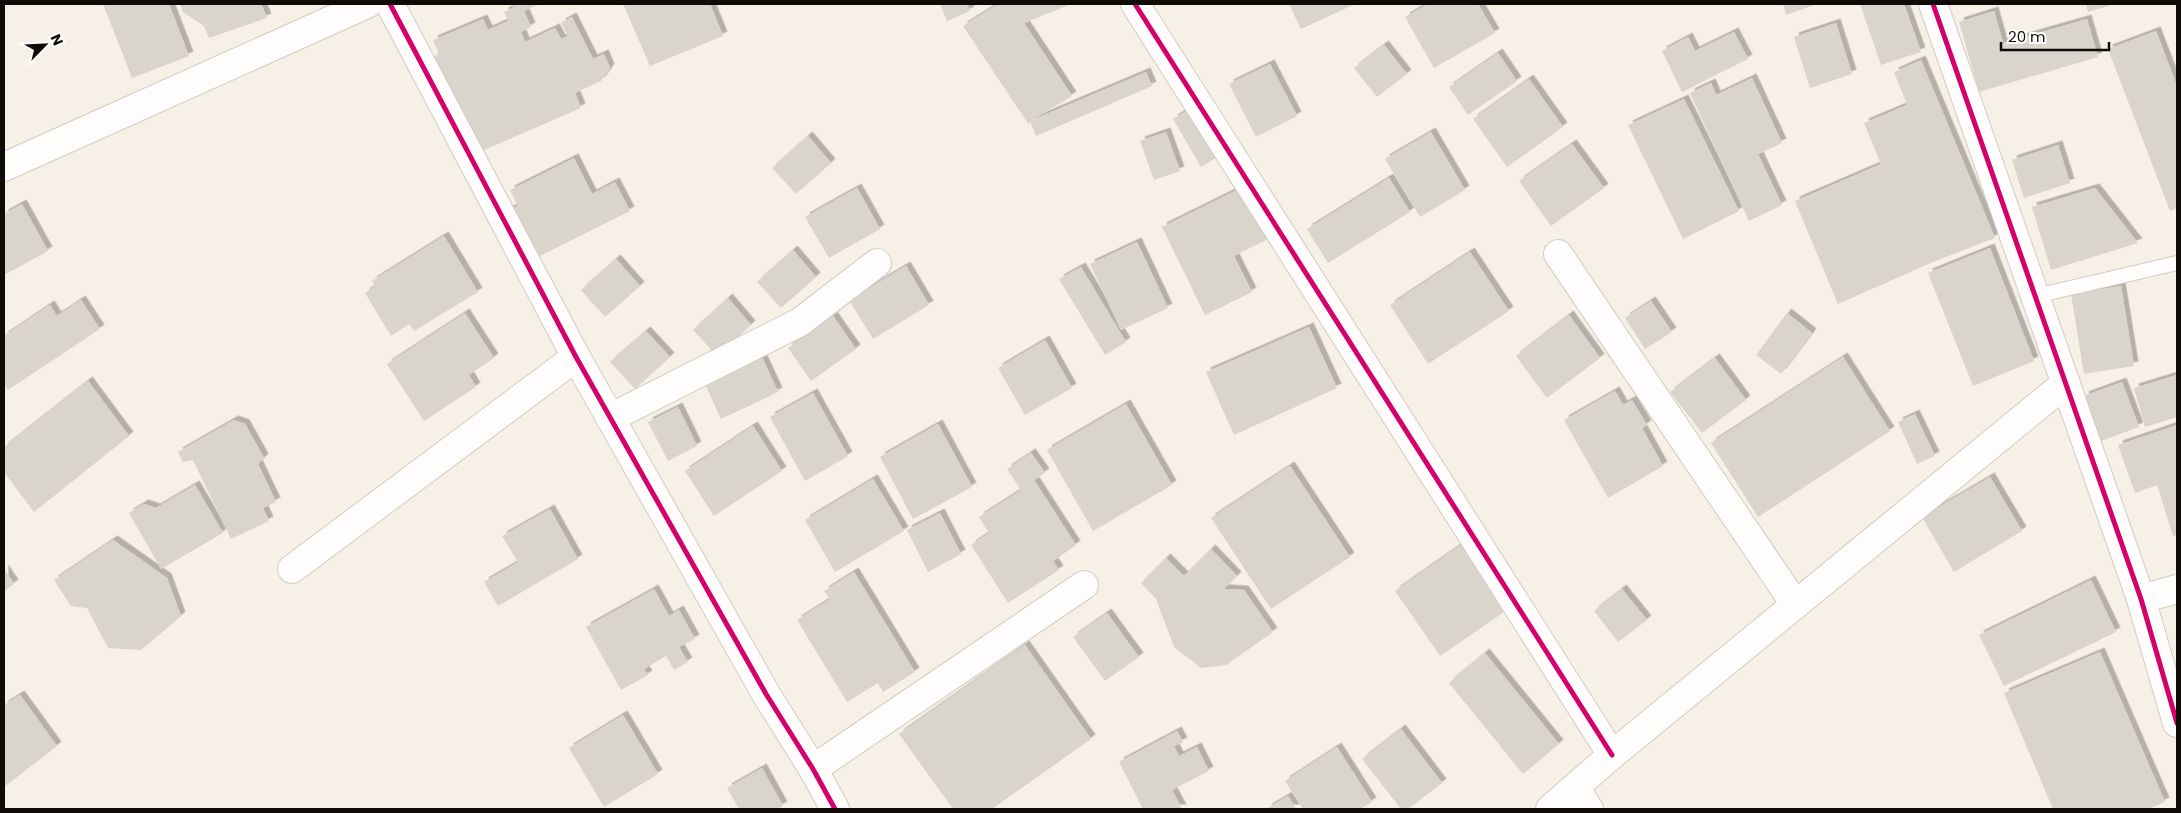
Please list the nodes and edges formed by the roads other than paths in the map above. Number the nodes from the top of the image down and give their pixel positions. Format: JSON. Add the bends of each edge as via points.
{"nodes":[{"id":1,"x":366,"y":4,"type":"edge"},
{"id":2,"x":390,"y":4,"type":"edge"},
{"id":3,"x":1134,"y":4,"type":"edge"},
{"id":4,"x":1933,"y":4,"type":"edge"},
{"id":5,"x":4,"y":167,"type":"edge"},
{"id":6,"x":1558,"y":254,"type":"dead end"},
{"id":7,"x":877,"y":263,"type":"dead end"},
{"id":8,"x":2177,"y":263,"type":"edge"},
{"id":9,"x":2036,"y":296,"type":"junction"},
{"id":10,"x":576,"y":357,"type":"junction"},
{"id":11,"x":2066,"y":383,"type":"junction"},
{"id":12,"x":610,"y":418,"type":"junction"},
{"id":13,"x":292,"y":570,"type":"dead end"},
{"id":14,"x":1084,"y":585,"type":"dead end"},
{"id":15,"x":2177,"y":589,"type":"edge"},
{"id":16,"x":2141,"y":599,"type":"junction"},
{"id":17,"x":1796,"y":604,"type":"junction"},
{"id":18,"x":2177,"y":723,"type":"edge"},
{"id":19,"x":1612,"y":755,"type":"junction"},
{"id":20,"x":813,"y":769,"type":"junction"},
{"id":21,"x":1582,"y":799,"type":"edge"},
{"id":22,"x":834,"y":809,"type":"edge"},
{"id":23,"x":1550,"y":809,"type":"edge"}],
"edges":[{"from":1,"to":5,"type":"street"},
{"from":2,"to":10,"type":"street"},
{"from":3,"to":19,"type":"street"},
{"from":4,"to":9,"type":"street"},
{"from":6,"to":17,"type":"street"},
{"from":7,"to":12,"type":"street","via":[[800,322]]},
{"from":8,"to":9,"type":"lane"},
{"from":9,"to":11,"type":"street"},
{"from":10,"to":12,"type":"street"},
{"from":10,"to":13,"type":"street"},
{"from":11,"to":16,"type":"street"},
{"from":11,"to":17,"type":"street"},
{"from":12,"to":20,"type":"street","via":[[766,694]]},
{"from":14,"to":20,"type":"street"},
{"from":15,"to":16,"type":"street"},
{"from":16,"to":18,"type":"street"},
{"from":17,"to":19,"type":"street"},
{"from":19,"to":21,"type":"street"},
{"from":20,"to":22,"type":"street"},
{"from":21,"to":23,"type":"street"}]}
